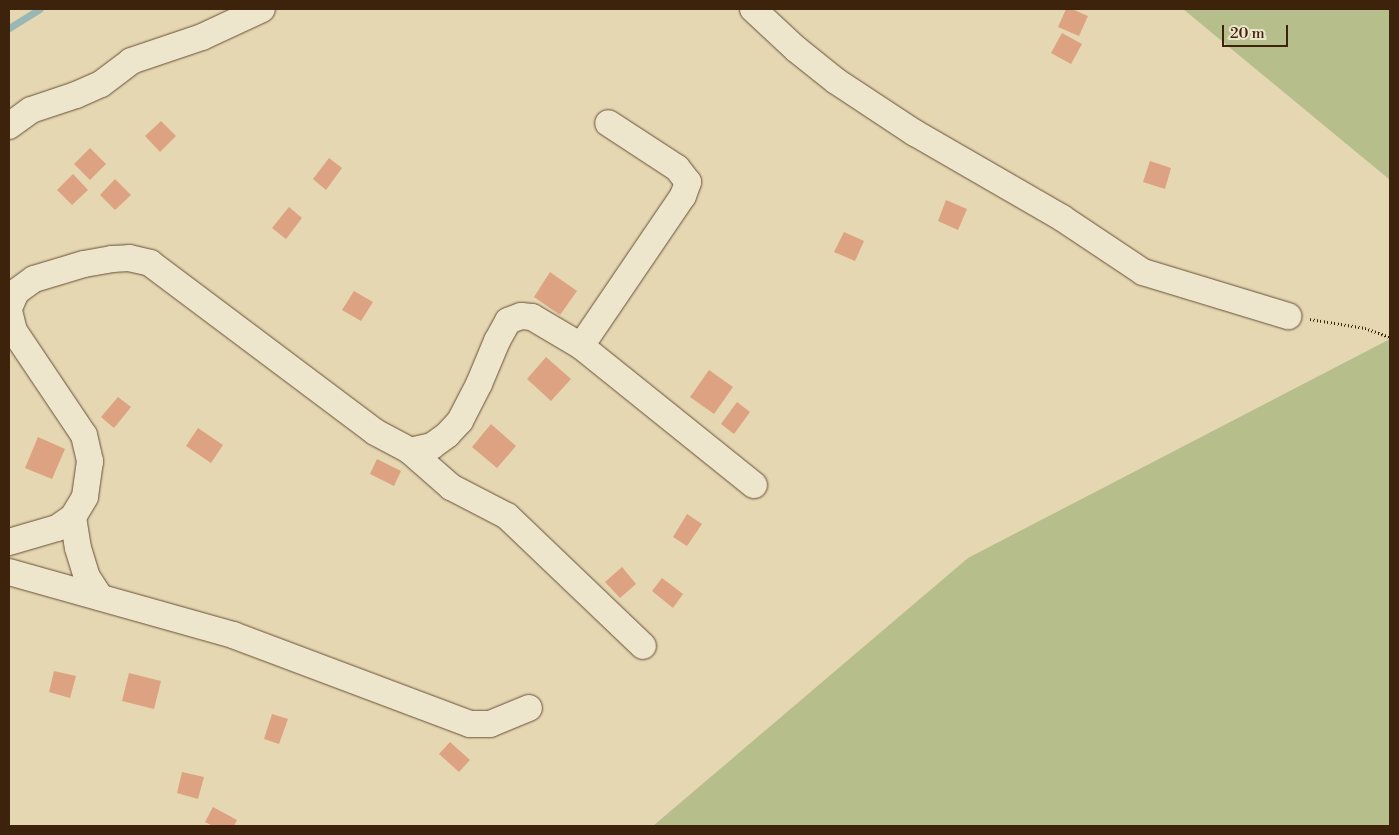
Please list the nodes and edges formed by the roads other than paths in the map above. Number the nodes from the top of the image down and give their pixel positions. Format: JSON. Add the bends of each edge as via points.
{"nodes":[{"id":1,"x":262,"y":9,"type":"edge"},
{"id":2,"x":753,"y":9,"type":"edge"},
{"id":3,"x":608,"y":123,"type":"dead end"},
{"id":4,"x":9,"y":126,"type":"edge"},
{"id":5,"x":9,"y":310,"type":"edge"},
{"id":6,"x":1288,"y":316,"type":"road end"},
{"id":7,"x":582,"y":346,"type":"junction"},
{"id":8,"x":410,"y":451,"type":"junction"},
{"id":9,"x":754,"y":486,"type":"dead end"},
{"id":10,"x":73,"y":517,"type":"junction"},
{"id":11,"x":9,"y":542,"type":"edge"},
{"id":12,"x":9,"y":572,"type":"edge"},
{"id":13,"x":100,"y":597,"type":"junction"},
{"id":14,"x":643,"y":646,"type":"dead end"},
{"id":15,"x":529,"y":708,"type":"dead end"}],
"edges":[{"from":1,"to":4,"type":"street","via":[[202,37],[131,61],[101,84],[31,110]]},
{"from":2,"to":6,"type":"street","via":[[836,81],[915,133],[1062,218],[1143,272]]},
{"from":3,"to":7,"type":"street","via":[[677,168],[688,182],[683,196]]},
{"from":5,"to":8,"type":"street","via":[[16,292],[34,279],[112,259],[129,258],[150,263],[375,432]]},
{"from":5,"to":10,"type":"street","via":[[14,332],[84,435],[90,461],[89,479],[85,497]]},
{"from":7,"to":8,"type":"street","via":[[532,317],[521,316],[508,321],[460,421],[432,446]]},
{"from":7,"to":9,"type":"street"},
{"from":8,"to":14,"type":"street","via":[[451,487],[507,516]]},
{"from":10,"to":11,"type":"street","via":[[57,528]]},
{"from":10,"to":13,"type":"street","via":[[87,577]]},
{"from":12,"to":13,"type":"street"},
{"from":13,"to":15,"type":"street","via":[[242,638],[470,724],[490,724]]}]}
